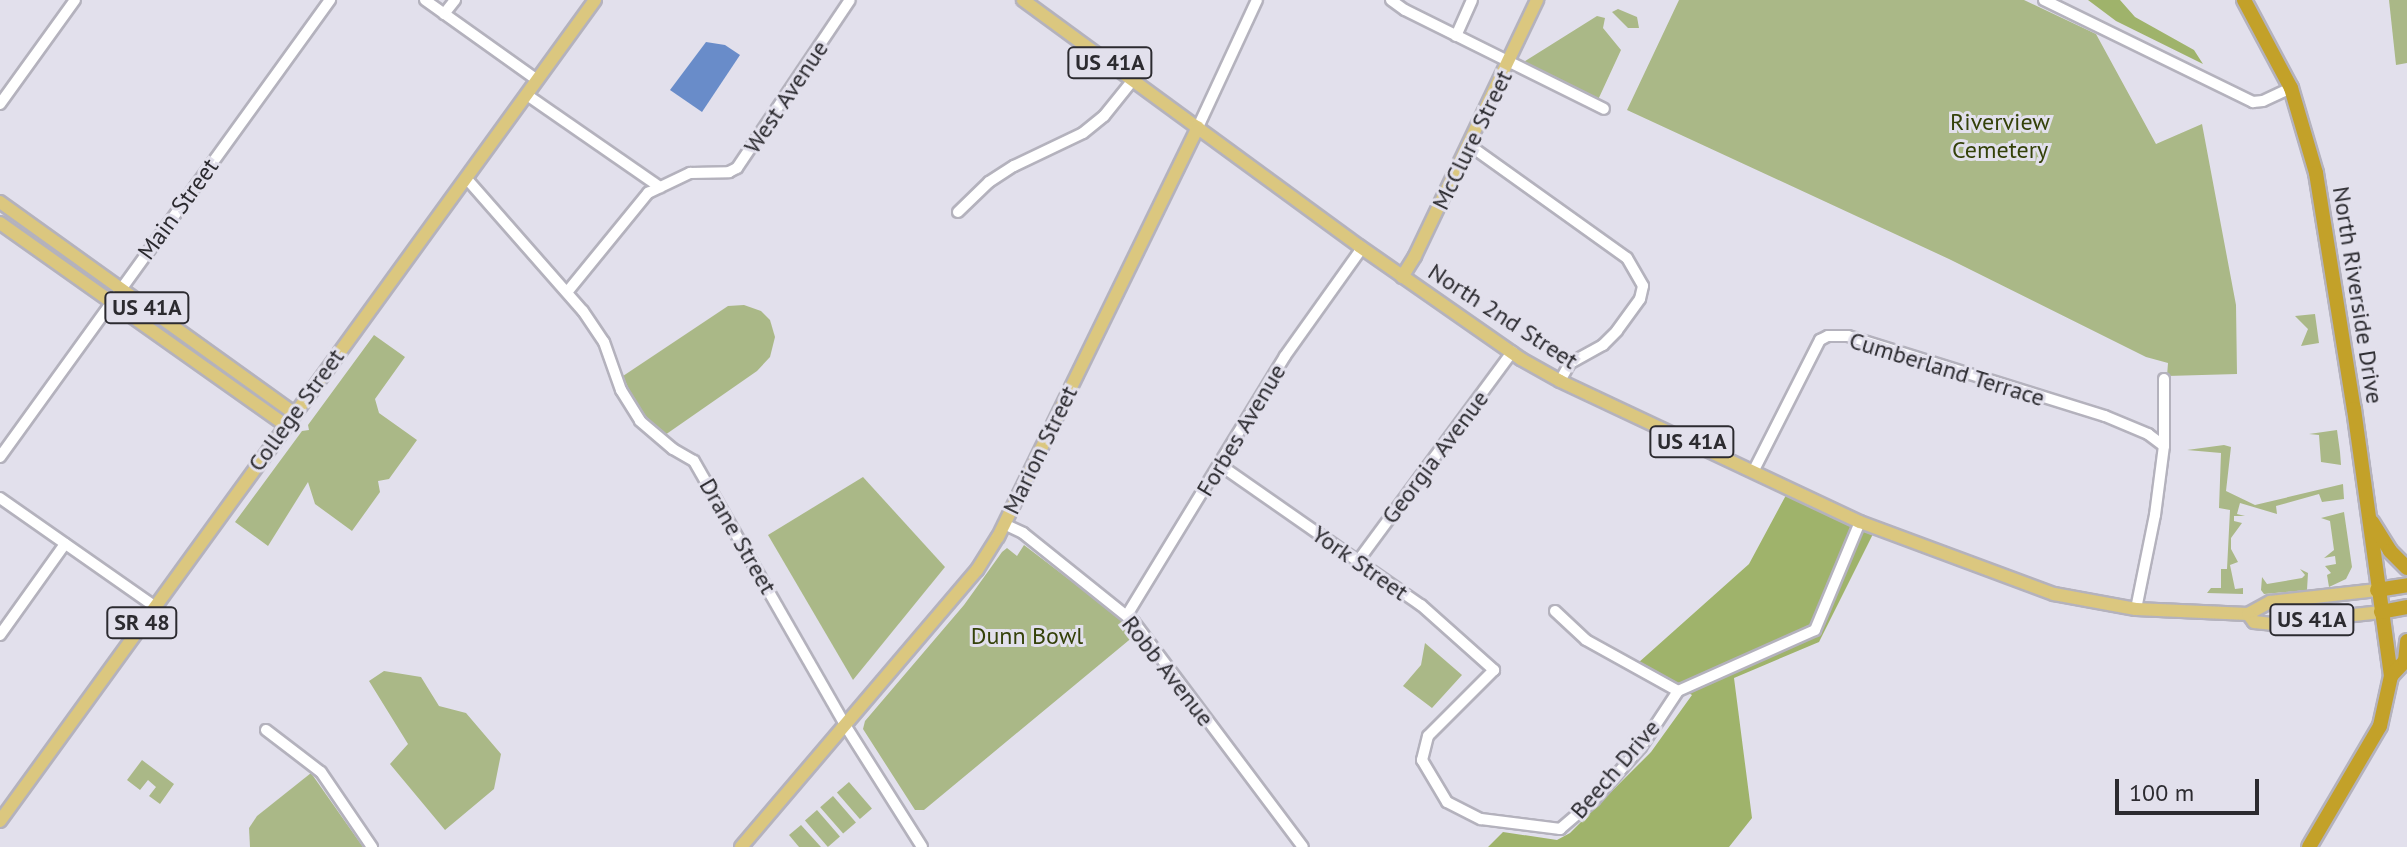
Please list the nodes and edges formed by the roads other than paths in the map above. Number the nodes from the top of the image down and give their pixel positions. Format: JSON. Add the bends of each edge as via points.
{"nodes":[{"id":1,"x":75,"y":0,"type":"edge"},
{"id":2,"x":330,"y":0,"type":"edge"},
{"id":3,"x":425,"y":0,"type":"edge"},
{"id":4,"x":455,"y":0,"type":"edge"},
{"id":5,"x":595,"y":0,"type":"edge"},
{"id":6,"x":850,"y":0,"type":"edge"},
{"id":7,"x":1023,"y":0,"type":"edge"},
{"id":8,"x":1257,"y":0,"type":"edge"},
{"id":9,"x":1391,"y":0,"type":"edge"},
{"id":10,"x":1472,"y":0,"type":"edge"},
{"id":11,"x":1537,"y":0,"type":"edge"},
{"id":12,"x":2044,"y":0,"type":"edge"},
{"id":13,"x":2244,"y":0,"type":"edge"},
{"id":14,"x":1407,"y":5,"type":"edge"},
{"id":15,"x":444,"y":14,"type":"junction"},
{"id":16,"x":1456,"y":36,"type":"junction"},
{"id":17,"x":1510,"y":60,"type":"junction"},
{"id":18,"x":537,"y":80,"type":"junction"},
{"id":19,"x":1133,"y":80,"type":"junction"},
{"id":20,"x":2291,"y":88,"type":"junction"},
{"id":21,"x":527,"y":95,"type":"junction"},
{"id":22,"x":0,"y":104,"type":"edge"},
{"id":23,"x":1604,"y":109,"type":"dead end"},
{"id":24,"x":1198,"y":127,"type":"junction"},
{"id":25,"x":1469,"y":145,"type":"junction"},
{"id":26,"x":466,"y":178,"type":"junction"},
{"id":27,"x":660,"y":187,"type":"junction"},
{"id":28,"x":0,"y":202,"type":"edge"},
{"id":29,"x":958,"y":212,"type":"dead end"},
{"id":30,"x":0,"y":223,"type":"edge"},
{"id":31,"x":1362,"y":248,"type":"junction"},
{"id":32,"x":1402,"y":277,"type":"junction"},
{"id":33,"x":121,"y":290,"type":"junction"},
{"id":34,"x":568,"y":291,"type":"junction"},
{"id":35,"x":112,"y":304,"type":"junction"},
{"id":36,"x":1512,"y":352,"type":"junction"},
{"id":37,"x":2164,"y":379,"type":"dead end"},
{"id":38,"x":1560,"y":381,"type":"junction"},
{"id":39,"x":294,"y":413,"type":"junction"},
{"id":40,"x":285,"y":425,"type":"junction"},
{"id":41,"x":2164,"y":446,"type":"junction"},
{"id":42,"x":0,"y":457,"type":"edge"},
{"id":43,"x":1220,"y":465,"type":"junction"},
{"id":44,"x":1754,"y":470,"type":"junction"},
{"id":45,"x":0,"y":498,"type":"edge"},
{"id":46,"x":2368,"y":515,"type":"junction"},
{"id":47,"x":1860,"y":522,"type":"junction"},
{"id":48,"x":1004,"y":524,"type":"junction"},
{"id":49,"x":65,"y":544,"type":"junction"},
{"id":50,"x":1358,"y":561,"type":"junction"},
{"id":51,"x":2407,"y":568,"type":"edge"},
{"id":52,"x":2407,"y":585,"type":"edge"},
{"id":53,"x":2377,"y":590,"type":"junction"},
{"id":54,"x":154,"y":606,"type":"junction"},
{"id":55,"x":2407,"y":607,"type":"edge"},
{"id":56,"x":2136,"y":609,"type":"junction"},
{"id":57,"x":1555,"y":611,"type":"dead end"},
{"id":58,"x":2381,"y":612,"type":"junction"},
{"id":59,"x":2248,"y":614,"type":"junction"},
{"id":60,"x":1127,"y":615,"type":"junction"},
{"id":61,"x":0,"y":635,"type":"edge"},
{"id":62,"x":2407,"y":641,"type":"edge"},
{"id":63,"x":1494,"y":670,"type":"joint"},
{"id":64,"x":2391,"y":676,"type":"junction"},
{"id":65,"x":1678,"y":691,"type":"junction"},
{"id":66,"x":845,"y":725,"type":"junction"},
{"id":67,"x":266,"y":730,"type":"dead end"},
{"id":68,"x":0,"y":821,"type":"edge"},
{"id":69,"x":372,"y":847,"type":"edge"},
{"id":70,"x":741,"y":847,"type":"edge"},
{"id":71,"x":922,"y":847,"type":"edge"},
{"id":72,"x":1303,"y":847,"type":"edge"},
{"id":73,"x":2309,"y":847,"type":"edge"}],
"edges":[{"from":1,"to":22,"type":"street"},
{"from":2,"to":33,"type":"street","name":"Main Street"},
{"from":3,"to":15,"type":"street"},
{"from":4,"to":15,"type":"street"},
{"from":5,"to":18,"type":"main road","name":"College Street"},
{"from":6,"to":27,"type":"street","name":"West Avenue","via":[[737,168],[690,173]]},
{"from":7,"to":19,"type":"main road","name":"North 2nd Street","number":"US 41A"},
{"from":8,"to":24,"type":"street","name":"Marion Street"},
{"from":9,"to":14,"type":"street"},
{"from":10,"to":16,"type":"street"},
{"from":11,"to":17,"type":"main road","name":"McClure Street"},
{"from":12,"to":20,"type":"street","via":[[2253,102]]},
{"from":13,"to":20,"type":"highway","name":"North Riverside Drive"},
{"from":14,"to":16,"type":"street"},
{"from":15,"to":18,"type":"street"},
{"from":16,"to":17,"type":"street"},
{"from":17,"to":23,"type":"street"},
{"from":17,"to":25,"type":"main road","name":"McClure Street"},
{"from":18,"to":21,"type":"main road","name":"College Street"},
{"from":19,"to":24,"type":"main road","name":"North 2nd Street","number":"US 41A"},
{"from":19,"to":29,"type":"street","via":[[1083,133],[1014,166]]},
{"from":20,"to":46,"type":"highway","name":"North Riverside Drive","via":[[2316,173]]},
{"from":21,"to":26,"type":"main road","name":"College Street"},
{"from":21,"to":27,"type":"street"},
{"from":24,"to":31,"type":"main road","name":"North 2nd Street","number":"US 41A"},
{"from":24,"to":48,"type":"main road","name":"Marion Street"},
{"from":25,"to":32,"type":"main road","name":"McClure Street"},
{"from":25,"to":38,"type":"street","via":[[1627,258],[1643,286],[1617,331],[1570,363]]},
{"from":26,"to":34,"type":"street","name":"Drane Street"},
{"from":26,"to":39,"type":"main road","name":"College Street"},
{"from":27,"to":34,"type":"street","name":"West Avenue","via":[[639,201]]},
{"from":28,"to":33,"type":"main road","number":"US 41A"},
{"from":30,"to":35,"type":"main road","number":"US 41A"},
{"from":31,"to":32,"type":"main road","name":"North 2nd Street","number":"US 41A"},
{"from":31,"to":43,"type":"street","name":"Forbes Avenue","via":[[1285,356]]},
{"from":32,"to":36,"type":"main road","name":"North 2nd Street","number":"US 41A"},
{"from":33,"to":35,"type":"street","name":"Main Street"},
{"from":33,"to":39,"type":"main road","number":"US 41A"},
{"from":34,"to":66,"type":"street","name":"Drane Street","via":[[604,342],[621,390],[640,421],[694,461]]},
{"from":35,"to":40,"type":"main road","number":"US 41A"},
{"from":35,"to":42,"type":"street","name":"Main Street"},
{"from":36,"to":38,"type":"main road","name":"North 2nd Street","number":"US 41A"},
{"from":36,"to":50,"type":"street","name":"Georgia Avenue"},
{"from":37,"to":41,"type":"street"},
{"from":38,"to":44,"type":"main road","name":"North 2nd Street","number":"US 41A"},
{"from":39,"to":40,"type":"main road","name":"College Street"},
{"from":40,"to":54,"type":"main road","name":"College Street","number":"SR 48"},
{"from":41,"to":44,"type":"street","name":"Cumberland Terrace","via":[[2105,416],[1848,336],[1828,336],[1820,340]]},
{"from":41,"to":56,"type":"street"},
{"from":43,"to":50,"type":"street","name":"York Street"},
{"from":43,"to":60,"type":"street","name":"Forbes Avenue"},
{"from":44,"to":47,"type":"main road","name":"North 2nd Street","number":"US 41A"},
{"from":45,"to":49,"type":"street"},
{"from":46,"to":51,"type":"highway"},
{"from":46,"to":53,"type":"highway","name":"North Riverside Drive"},
{"from":47,"to":56,"type":"main road","name":"North 2nd Street","number":"US 41A","via":[[2054,594]]},
{"from":47,"to":65,"type":"street","via":[[1815,630]]},
{"from":48,"to":60,"type":"street","name":"Robb Avenue","via":[[1023,533]]},
{"from":48,"to":66,"type":"main road","name":"Marion Street","via":[[977,570]]},
{"from":49,"to":54,"type":"street"},
{"from":49,"to":61,"type":"street"},
{"from":50,"to":63,"type":"street","name":"York Street","via":[[1421,605]]},
{"from":52,"to":53,"type":"highway","name":"North 2nd Street"},
{"from":53,"to":58,"type":"highway","name":"North Riverside Drive"},
{"from":53,"to":59,"type":"main road","name":"North 2nd Street","number":"US 41A","via":[[2270,602]]},
{"from":54,"to":68,"type":"main road","name":"College Street","number":"SR 48"},
{"from":55,"to":58,"type":"highway","name":"North 2nd Street","number":"US 41A"},
{"from":56,"to":59,"type":"main road","name":"North 2nd Street","number":"US 41A"},
{"from":57,"to":65,"type":"street","via":[[1586,640]]},
{"from":58,"to":59,"type":"main road","name":"North 2nd Street","number":"US 41A","via":[[2272,624],[2254,622]]},
{"from":58,"to":64,"type":"highway","name":"North Riverside Drive"},
{"from":60,"to":72,"type":"street","name":"Robb Avenue"},
{"from":62,"to":64,"type":"highway","via":[[2405,661]]},
{"from":63,"to":65,"type":"street","name":"Beech Drive","via":[[1428,736],[1422,760],[1447,802],[1481,819],[1560,829],[1641,747]]},
{"from":64,"to":73,"type":"highway","via":[[2380,726]]},
{"from":66,"to":70,"type":"main road","name":"Marion Street"},
{"from":66,"to":71,"type":"street","name":"Drane Street"},
{"from":67,"to":69,"type":"street","via":[[321,772]]}]}
